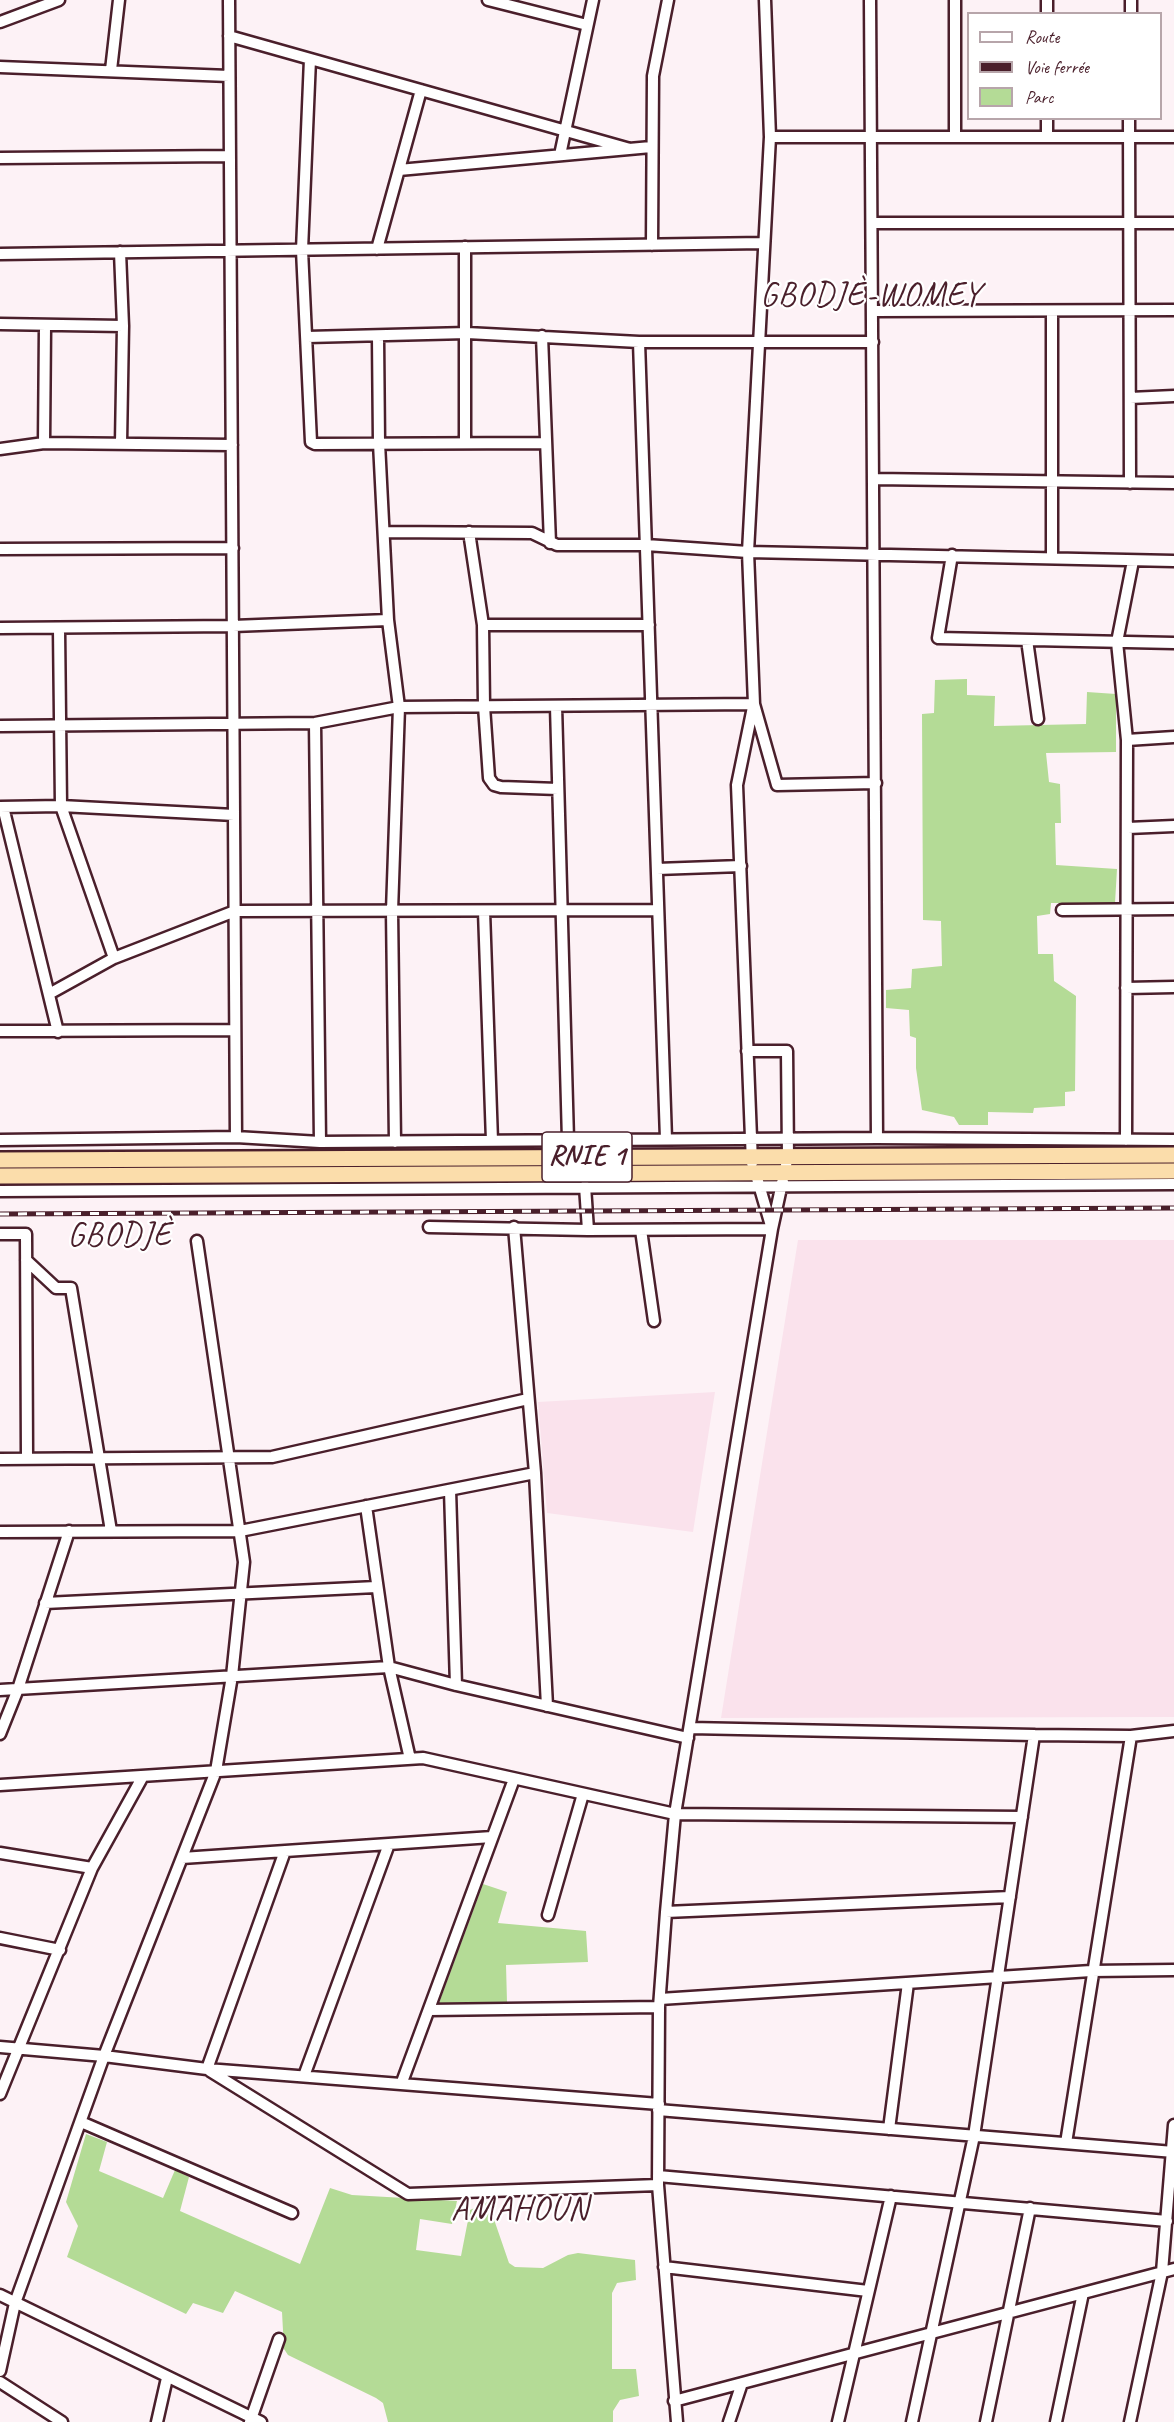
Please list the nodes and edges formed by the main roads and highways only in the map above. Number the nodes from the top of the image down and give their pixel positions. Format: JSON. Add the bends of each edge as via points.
{"nodes":[{"id":1,"x":1174,"y":1155,"type":"edge"},
{"id":2,"x":0,"y":1160,"type":"edge"},
{"id":3,"x":1174,"y":1171,"type":"edge"},
{"id":4,"x":0,"y":1176,"type":"edge"}],
"edges":[{"from":1,"to":2,"type":"highway","number":"RNIE 1"},
{"from":3,"to":4,"type":"highway","number":"RNIE 1","via":[[783,1178]]}]}
